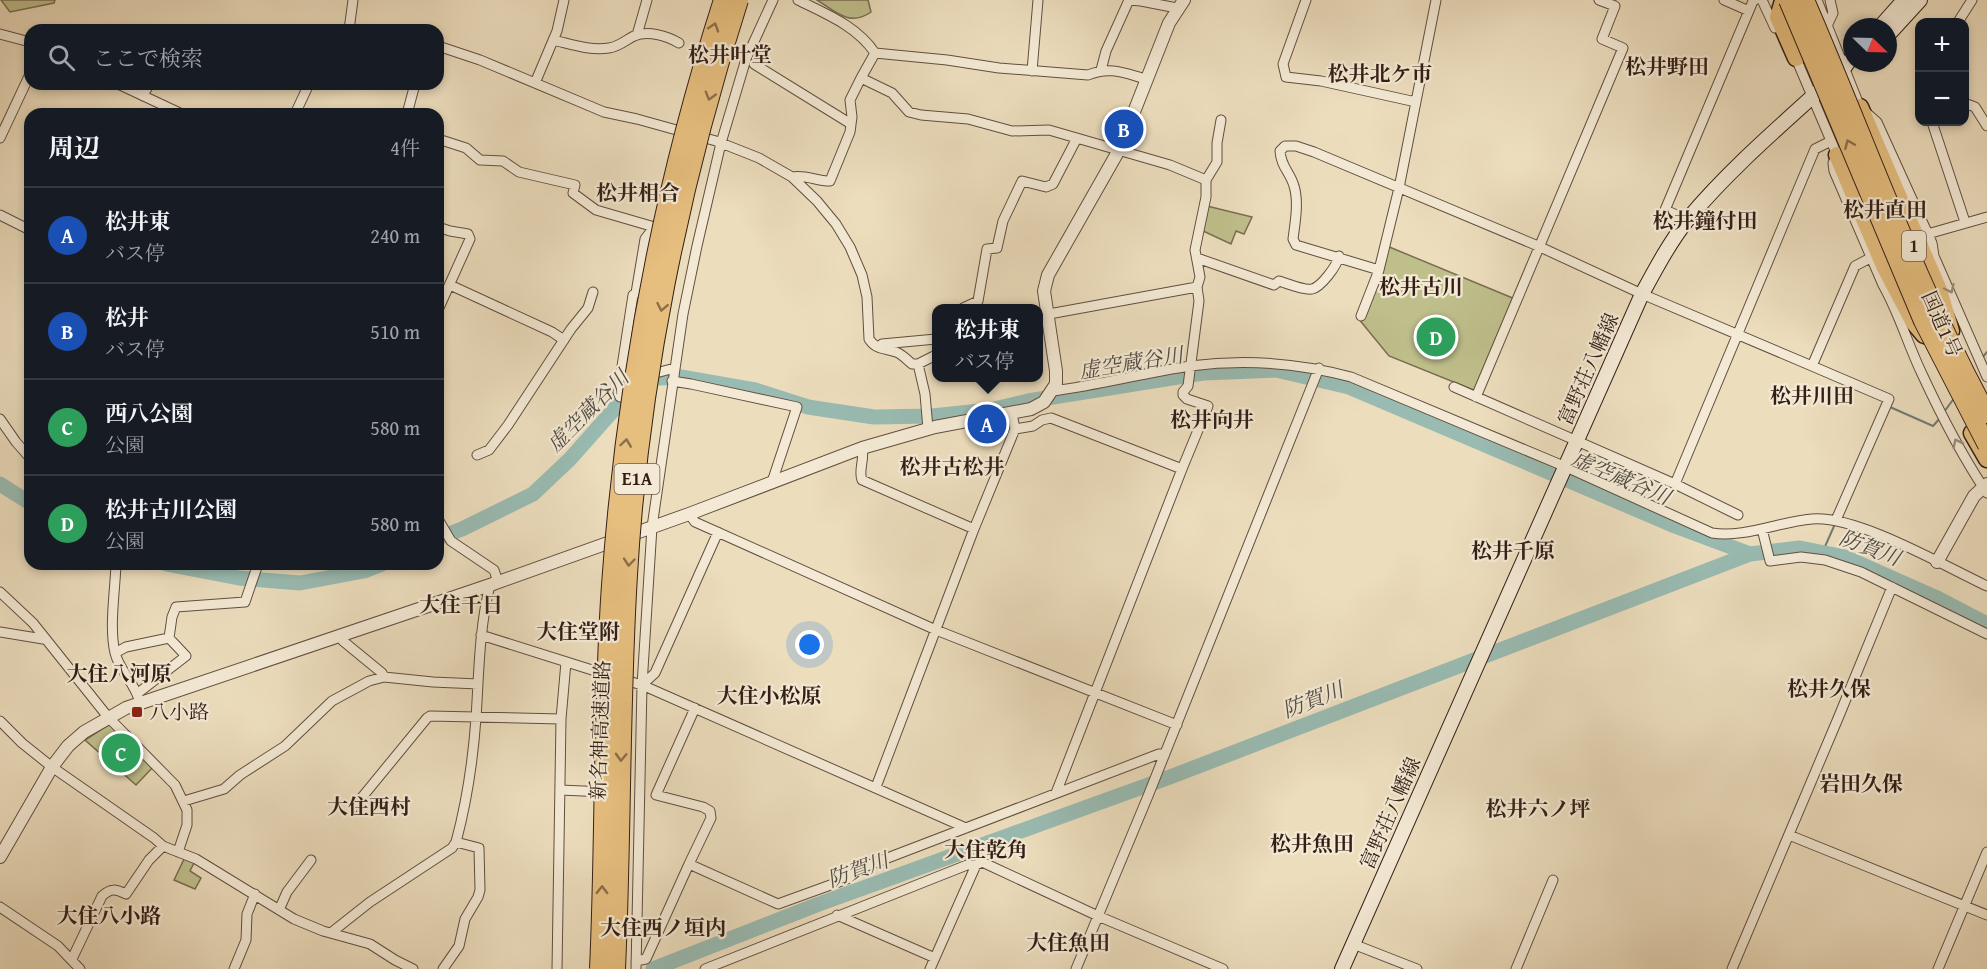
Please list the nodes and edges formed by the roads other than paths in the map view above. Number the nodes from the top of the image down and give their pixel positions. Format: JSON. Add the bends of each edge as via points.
{"nodes":[{"id":1,"x":353,"y":0,"type":"edge"},
{"id":2,"x":552,"y":0,"type":"edge"},
{"id":3,"x":647,"y":0,"type":"edge"},
{"id":4,"x":723,"y":0,"type":"edge"},
{"id":5,"x":739,"y":0,"type":"edge"},
{"id":6,"x":772,"y":0,"type":"edge"},
{"id":7,"x":798,"y":0,"type":"edge"},
{"id":8,"x":1038,"y":0,"type":"edge"},
{"id":9,"x":1129,"y":0,"type":"edge"},
{"id":10,"x":1306,"y":0,"type":"edge"},
{"id":11,"x":1436,"y":0,"type":"edge"},
{"id":12,"x":1599,"y":0,"type":"edge"},
{"id":13,"x":1724,"y":0,"type":"edge"},
{"id":14,"x":1755,"y":0,"type":"edge"},
{"id":15,"x":1762,"y":0,"type":"edge"},
{"id":16,"x":1805,"y":0,"type":"edge"},
{"id":17,"x":1817,"y":0,"type":"edge"},
{"id":18,"x":1830,"y":0,"type":"edge"},
{"id":19,"x":1904,"y":0,"type":"edge"},
{"id":20,"x":1920,"y":0,"type":"edge"},
{"id":21,"x":1972,"y":0,"type":"edge"},
{"id":22,"x":564,"y":2,"type":"edge"},
{"id":23,"x":1180,"y":4,"type":"edge"},
{"id":24,"x":1784,"y":4,"type":"edge"},
{"id":25,"x":1749,"y":11,"type":"junction"},
{"id":26,"x":1888,"y":18,"type":"edge"},
{"id":27,"x":1961,"y":18,"type":"edge"},
{"id":28,"x":350,"y":24,"type":"edge"},
{"id":29,"x":1897,"y":25,"type":"edge"},
{"id":30,"x":1827,"y":26,"type":"junction"},
{"id":31,"x":0,"y":34,"type":"edge"},
{"id":32,"x":637,"y":35,"type":"junction"},
{"id":33,"x":24,"y":40,"type":"edge"},
{"id":34,"x":554,"y":40,"type":"junction"},
{"id":35,"x":679,"y":43,"type":"dead end"},
{"id":36,"x":444,"y":48,"type":"edge"},
{"id":37,"x":1843,"y":50,"type":"edge"},
{"id":38,"x":875,"y":53,"type":"junction"},
{"id":39,"x":1796,"y":58,"type":"junction"},
{"id":40,"x":754,"y":64,"type":"dead end"},
{"id":41,"x":1843,"y":69,"type":"edge"},
{"id":42,"x":1101,"y":70,"type":"junction"},
{"id":43,"x":1032,"y":71,"type":"junction"},
{"id":44,"x":1853,"y":72,"type":"edge"},
{"id":45,"x":861,"y":78,"type":"junction"},
{"id":46,"x":1146,"y":79,"type":"junction"},
{"id":47,"x":535,"y":83,"type":"junction"},
{"id":48,"x":24,"y":87,"type":"edge"},
{"id":49,"x":130,"y":90,"type":"edge"},
{"id":50,"x":146,"y":90,"type":"edge"},
{"id":51,"x":306,"y":90,"type":"edge"},
{"id":52,"x":413,"y":90,"type":"edge"},
{"id":53,"x":143,"y":96,"type":"junction"},
{"id":54,"x":1813,"y":97,"type":"junction"},
{"id":55,"x":1416,"y":102,"type":"junction"},
{"id":56,"x":1969,"y":105,"type":"edge"},
{"id":57,"x":1860,"y":106,"type":"junction"},
{"id":58,"x":169,"y":108,"type":"edge"},
{"id":59,"x":298,"y":108,"type":"edge"},
{"id":60,"x":409,"y":108,"type":"edge"},
{"id":61,"x":1221,"y":120,"type":"dead end"},
{"id":62,"x":851,"y":124,"type":"junction"},
{"id":63,"x":1933,"y":126,"type":"edge"},
{"id":64,"x":1987,"y":126,"type":"edge"},
{"id":65,"x":0,"y":138,"type":"edge"},
{"id":66,"x":1077,"y":138,"type":"junction"},
{"id":67,"x":444,"y":141,"type":"edge"},
{"id":68,"x":721,"y":143,"type":"junction"},
{"id":69,"x":1834,"y":148,"type":"junction"},
{"id":70,"x":1119,"y":150,"type":"junction"},
{"id":71,"x":1877,"y":158,"type":"dead end"},
{"id":72,"x":1853,"y":170,"type":"dead end"},
{"id":73,"x":792,"y":177,"type":"junction"},
{"id":74,"x":1206,"y":180,"type":"junction"},
{"id":75,"x":1399,"y":188,"type":"junction"},
{"id":76,"x":0,"y":215,"type":"edge"},
{"id":77,"x":1987,"y":217,"type":"edge"},
{"id":78,"x":1688,"y":220,"type":"junction"},
{"id":79,"x":1965,"y":222,"type":"junction"},
{"id":80,"x":24,"y":227,"type":"edge"},
{"id":81,"x":654,"y":227,"type":"junction"},
{"id":82,"x":444,"y":229,"type":"edge"},
{"id":83,"x":1924,"y":235,"type":"junction"},
{"id":84,"x":698,"y":246,"type":"junction"},
{"id":85,"x":1540,"y":247,"type":"junction"},
{"id":86,"x":1339,"y":256,"type":"junction"},
{"id":87,"x":1874,"y":256,"type":"junction"},
{"id":88,"x":1197,"y":258,"type":"junction"},
{"id":89,"x":1379,"y":270,"type":"junction"},
{"id":90,"x":639,"y":277,"type":"junction"},
{"id":91,"x":662,"y":282,"type":"dead end"},
{"id":92,"x":450,"y":285,"type":"junction"},
{"id":93,"x":1197,"y":286,"type":"junction"},
{"id":94,"x":593,"y":292,"type":"dead end"},
{"id":95,"x":1642,"y":294,"type":"junction"},
{"id":96,"x":444,"y":298,"type":"edge"},
{"id":97,"x":972,"y":304,"type":"edge"},
{"id":98,"x":1043,"y":304,"type":"edge"},
{"id":99,"x":1043,"y":316,"type":"edge"},
{"id":100,"x":1362,"y":316,"type":"dead end"},
{"id":101,"x":1043,"y":320,"type":"edge"},
{"id":102,"x":1952,"y":333,"type":"junction"},
{"id":103,"x":1738,"y":335,"type":"junction"},
{"id":104,"x":1924,"y":335,"type":"junction"},
{"id":105,"x":932,"y":339,"type":"edge"},
{"id":106,"x":564,"y":340,"type":"junction"},
{"id":107,"x":871,"y":343,"type":"junction"},
{"id":108,"x":932,"y":357,"type":"edge"},
{"id":109,"x":918,"y":364,"type":"junction"},
{"id":110,"x":1191,"y":366,"type":"junction"},
{"id":111,"x":1812,"y":366,"type":"junction"},
{"id":112,"x":675,"y":368,"type":"junction"},
{"id":113,"x":1319,"y":369,"type":"junction"},
{"id":114,"x":1987,"y":377,"type":"edge"},
{"id":115,"x":672,"y":381,"type":"junction"},
{"id":116,"x":1454,"y":387,"type":"dead end"},
{"id":117,"x":1049,"y":395,"type":"junction"},
{"id":118,"x":1476,"y":397,"type":"junction"},
{"id":119,"x":1987,"y":403,"type":"edge"},
{"id":120,"x":1012,"y":413,"type":"junction"},
{"id":121,"x":1987,"y":414,"type":"edge"},
{"id":122,"x":0,"y":419,"type":"edge"},
{"id":123,"x":928,"y":429,"type":"junction"},
{"id":124,"x":1015,"y":429,"type":"junction"},
{"id":125,"x":1577,"y":441,"type":"junction"},
{"id":126,"x":862,"y":448,"type":"junction"},
{"id":127,"x":1985,"y":450,"type":"edge"},
{"id":128,"x":24,"y":452,"type":"edge"},
{"id":129,"x":477,"y":455,"type":"dead end"},
{"id":130,"x":1182,"y":469,"type":"junction"},
{"id":131,"x":1563,"y":473,"type":"junction"},
{"id":132,"x":772,"y":482,"type":"junction"},
{"id":133,"x":1675,"y":484,"type":"junction"},
{"id":134,"x":1986,"y":488,"type":"edge"},
{"id":135,"x":689,"y":514,"type":"junction"},
{"id":136,"x":1738,"y":515,"type":"dead end"},
{"id":137,"x":1836,"y":519,"type":"junction"},
{"id":138,"x":652,"y":527,"type":"junction"},
{"id":139,"x":444,"y":529,"type":"edge"},
{"id":140,"x":974,"y":529,"type":"junction"},
{"id":141,"x":1762,"y":529,"type":"junction"},
{"id":142,"x":718,"y":532,"type":"junction"},
{"id":143,"x":1937,"y":562,"type":"junction"},
{"id":144,"x":116,"y":570,"type":"edge"},
{"id":145,"x":256,"y":570,"type":"edge"},
{"id":146,"x":494,"y":583,"type":"junction"},
{"id":147,"x":1987,"y":586,"type":"edge"},
{"id":148,"x":1892,"y":587,"type":"junction"},
{"id":149,"x":0,"y":592,"type":"edge"},
{"id":150,"x":936,"y":630,"type":"junction"},
{"id":151,"x":0,"y":632,"type":"edge"},
{"id":152,"x":481,"y":634,"type":"junction"},
{"id":153,"x":1987,"y":634,"type":"edge"},
{"id":154,"x":339,"y":635,"type":"junction"},
{"id":155,"x":170,"y":638,"type":"junction"},
{"id":156,"x":44,"y":639,"type":"junction"},
{"id":157,"x":116,"y":653,"type":"junction"},
{"id":158,"x":566,"y":663,"type":"junction"},
{"id":159,"x":384,"y":677,"type":"junction"},
{"id":160,"x":477,"y":684,"type":"junction"},
{"id":161,"x":642,"y":685,"type":"junction"},
{"id":162,"x":1095,"y":693,"type":"junction"},
{"id":163,"x":139,"y":698,"type":"junction"},
{"id":164,"x":695,"y":708,"type":"junction"},
{"id":165,"x":108,"y":717,"type":"junction"},
{"id":166,"x":476,"y":717,"type":"junction"},
{"id":167,"x":561,"y":719,"type":"junction"},
{"id":168,"x":0,"y":722,"type":"edge"},
{"id":169,"x":1176,"y":725,"type":"junction"},
{"id":170,"x":1165,"y":754,"type":"junction"},
{"id":171,"x":52,"y":767,"type":"junction"},
{"id":172,"x":876,"y":787,"type":"junction"},
{"id":173,"x":560,"y":790,"type":"junction"},
{"id":174,"x":1056,"y":793,"type":"junction"},
{"id":175,"x":639,"y":794,"type":"junction"},
{"id":176,"x":656,"y":795,"type":"junction"},
{"id":177,"x":184,"y":801,"type":"junction"},
{"id":178,"x":354,"y":807,"type":"dead end"},
{"id":179,"x":966,"y":828,"type":"junction"},
{"id":180,"x":1789,"y":835,"type":"junction"},
{"id":181,"x":456,"y":842,"type":"junction"},
{"id":182,"x":163,"y":846,"type":"junction"},
{"id":183,"x":178,"y":852,"type":"junction"},
{"id":184,"x":1987,"y":852,"type":"edge"},
{"id":185,"x":0,"y":856,"type":"edge"},
{"id":186,"x":311,"y":860,"type":"dead end"},
{"id":187,"x":980,"y":861,"type":"junction"},
{"id":188,"x":689,"y":864,"type":"junction"},
{"id":189,"x":1553,"y":880,"type":"dead end"},
{"id":190,"x":255,"y":894,"type":"junction"},
{"id":191,"x":0,"y":906,"type":"edge"},
{"id":192,"x":1964,"y":906,"type":"junction"},
{"id":193,"x":279,"y":910,"type":"junction"},
{"id":194,"x":837,"y":915,"type":"junction"},
{"id":195,"x":1987,"y":915,"type":"edge"},
{"id":196,"x":1098,"y":916,"type":"junction"},
{"id":197,"x":332,"y":932,"type":"junction"},
{"id":198,"x":1353,"y":944,"type":"junction"},
{"id":199,"x":935,"y":958,"type":"junction"},
{"id":200,"x":72,"y":959,"type":"junction"},
{"id":201,"x":636,"y":965,"type":"edge"},
{"id":202,"x":80,"y":969,"type":"edge"},
{"id":203,"x":234,"y":969,"type":"edge"},
{"id":204,"x":413,"y":969,"type":"edge"},
{"id":205,"x":443,"y":969,"type":"edge"},
{"id":206,"x":557,"y":969,"type":"edge"},
{"id":207,"x":599,"y":969,"type":"edge"},
{"id":208,"x":616,"y":969,"type":"edge"},
{"id":209,"x":705,"y":969,"type":"edge"},
{"id":210,"x":930,"y":969,"type":"edge"},
{"id":211,"x":1076,"y":969,"type":"edge"},
{"id":212,"x":1223,"y":969,"type":"edge"},
{"id":213,"x":1342,"y":969,"type":"edge"},
{"id":214,"x":1417,"y":969,"type":"edge"},
{"id":215,"x":1516,"y":969,"type":"edge"},
{"id":216,"x":1732,"y":969,"type":"edge"},
{"id":217,"x":1938,"y":969,"type":"edge"}],
"edges":[{"from":1,"to":28,"type":"street"},
{"from":2,"to":22,"type":"street"},
{"from":3,"to":32,"type":"street"},
{"from":207,"to":4,"type":"highway","name":"新名神高速道路","number":"E1A","one_way":true,"bridge":true,"via":[[611,585],[622,469],[657,252],[681,146]]},
{"from":5,"to":208,"type":"highway","name":"新名神高速道路","number":"E1A","one_way":true,"bridge":true,"via":[[700,130],[675,241],[652,361],[638,468],[628,573]]},
{"from":6,"to":68,"type":"street","via":[[746,59]]},
{"from":7,"to":38,"type":"street","via":[[848,26]]},
{"from":8,"to":43,"type":"street"},
{"from":9,"to":23,"type":"street"},
{"from":9,"to":42,"type":"street"},
{"from":10,"to":55,"type":"street","via":[[1283,64],[1286,77]]},
{"from":11,"to":55,"type":"street"},
{"from":12,"to":85,"type":"street","via":[[1615,6],[1602,39],[1623,48]]},
{"from":13,"to":25,"type":"street"},
{"from":14,"to":25,"type":"street"},
{"from":15,"to":39,"type":"street","via":[[1778,36]]},
{"from":16,"to":121,"type":"highway","bridge":true,"via":[[1937,315]]},
{"from":17,"to":30,"type":"street"},
{"from":18,"to":30,"type":"street","via":[[1833,13]]},
{"from":19,"to":26,"type":"main road"},
{"from":20,"to":29,"type":"main road"},
{"from":21,"to":27,"type":"street"},
{"from":22,"to":34,"type":"street"},
{"from":23,"to":46,"type":"street"},
{"from":24,"to":39,"type":"highway","via":[[1778,17]]},
{"from":127,"to":24,"type":"highway","one_way":true,"bridge":true,"via":[[1923,321]]},
{"from":25,"to":78,"type":"street","via":[[1665,210]]},
{"from":30,"to":37,"type":"street"},
{"from":31,"to":33,"type":"street"},
{"from":32,"to":34,"type":"street","via":[[611,48]]},
{"from":32,"to":35,"type":"street","via":[[669,37]]},
{"from":34,"to":47,"type":"street"},
{"from":36,"to":47,"type":"street"},
{"from":38,"to":43,"type":"street"},
{"from":38,"to":45,"type":"street"},
{"from":39,"to":54,"type":"street"},
{"from":40,"to":62,"type":"street"},
{"from":41,"to":54,"type":"main road","name":"富野荘八幡線"},
{"from":42,"to":43,"type":"street","via":[[1088,75]]},
{"from":42,"to":46,"type":"street"},
{"from":44,"to":57,"type":"street"},
{"from":45,"to":62,"type":"street","via":[[850,100]]},
{"from":45,"to":66,"type":"street","via":[[892,93],[909,112],[968,119],[1012,131],[1049,130]]},
{"from":46,"to":70,"type":"street"},
{"from":47,"to":68,"type":"street","via":[[604,112]]},
{"from":48,"to":65,"type":"street"},
{"from":49,"to":53,"type":"street"},
{"from":50,"to":53,"type":"street"},
{"from":51,"to":59,"type":"street"},
{"from":52,"to":60,"type":"street"},
{"from":53,"to":58,"type":"street"},
{"from":54,"to":69,"type":"street"},
{"from":54,"to":78,"type":"main road","name":"富野荘八幡線"},
{"from":55,"to":75,"type":"street"},
{"from":56,"to":64,"type":"street","via":[[1975,107]]},
{"from":57,"to":83,"type":"street","via":[[1877,122]]},
{"from":57,"to":102,"type":"highway","via":[[1940,290]]},
{"from":61,"to":74,"type":"street","via":[[1217,162]]},
{"from":62,"to":73,"type":"street","via":[[830,181]]},
{"from":63,"to":79,"type":"street"},
{"from":66,"to":70,"type":"street"},
{"from":66,"to":97,"type":"street","via":[[1053,184],[1046,187],[1022,181],[1003,220],[998,248],[987,249],[978,301]]},
{"from":67,"to":81,"type":"street","via":[[466,148],[480,160],[503,160],[519,172],[575,185],[573,193],[596,210]]},
{"from":68,"to":73,"type":"street"},
{"from":68,"to":84,"type":"street"},
{"from":69,"to":87,"type":"street","via":[[1834,171]]},
{"from":69,"to":103,"type":"street","via":[[1815,149]]},
{"from":69,"to":104,"type":"highway","via":[[1884,266]]},
{"from":70,"to":74,"type":"street"},
{"from":70,"to":98,"type":"street","via":[[1048,275]]},
{"from":71,"to":102,"type":"highway","name":"国道1号","number":"1"},
{"from":72,"to":104,"type":"highway","name":"国道1号","number":"1"},
{"from":73,"to":107,"type":"street","via":[[836,224],[850,248],[867,297]]},
{"from":74,"to":88,"type":"street"},
{"from":75,"to":85,"type":"street"},
{"from":75,"to":86,"type":"street","via":[[1296,146],[1280,150],[1281,161],[1294,185],[1296,245]]},
{"from":75,"to":89,"type":"street"},
{"from":76,"to":80,"type":"street"},
{"from":77,"to":79,"type":"street"},
{"from":78,"to":95,"type":"main road","name":"富野荘八幡線"},
{"from":79,"to":83,"type":"street"},
{"from":81,"to":84,"type":"street","via":[[684,244]]},
{"from":81,"to":90,"type":"street","via":[[645,238]]},
{"from":82,"to":92,"type":"street","via":[[468,234],[470,239]]},
{"from":83,"to":114,"type":"street","one_way":true,"via":[[1932,243],[1934,256]]},
{"from":84,"to":112,"type":"street"},
{"from":85,"to":95,"type":"street"},
{"from":85,"to":118,"type":"street"},
{"from":86,"to":88,"type":"street","via":[[1330,273],[1308,290],[1279,281],[1274,285]]},
{"from":86,"to":89,"type":"street"},
{"from":87,"to":111,"type":"street","via":[[1855,266]]},
{"from":134,"to":87,"type":"street","one_way":true,"via":[[1966,459],[1922,374]]},
{"from":88,"to":93,"type":"street"},
{"from":89,"to":100,"type":"street"},
{"from":90,"to":91,"type":"street"},
{"from":90,"to":112,"type":"street","via":[[631,306],[620,397],[641,378]]},
{"from":92,"to":96,"type":"street"},
{"from":92,"to":106,"type":"street"},
{"from":93,"to":99,"type":"street"},
{"from":93,"to":110,"type":"street","via":[[1199,301]]},
{"from":94,"to":106,"type":"street","via":[[588,308]]},
{"from":95,"to":103,"type":"street"},
{"from":95,"to":125,"type":"main road","name":"富野荘八幡線"},
{"from":101,"to":117,"type":"street","via":[[1056,371],[1056,384]]},
{"from":102,"to":119,"type":"highway","name":"国道1号","number":"1"},
{"from":103,"to":111,"type":"street"},
{"from":103,"to":133,"type":"street"},
{"from":104,"to":127,"type":"highway","name":"国道1号","number":"1","via":[[1962,417]]},
{"from":105,"to":107,"type":"street"},
{"from":106,"to":129,"type":"street","via":[[502,433],[489,450]]},
{"from":107,"to":109,"type":"street"},
{"from":108,"to":109,"type":"street"},
{"from":109,"to":123,"type":"street"},
{"from":110,"to":113,"type":"street","via":[[1245,363]]},
{"from":110,"to":117,"type":"street"},
{"from":110,"to":130,"type":"street","via":[[1183,395],[1208,406]]},
{"from":111,"to":137,"type":"street","via":[[1889,399]]},
{"from":112,"to":115,"type":"street"},
{"from":113,"to":131,"type":"street","via":[[1351,377]]},
{"from":113,"to":169,"type":"street"},
{"from":115,"to":132,"type":"street","via":[[797,407]]},
{"from":115,"to":138,"type":"street"},
{"from":116,"to":118,"type":"street"},
{"from":117,"to":120,"type":"street","via":[[1031,409]]},
{"from":118,"to":125,"type":"street"},
{"from":120,"to":123,"type":"street"},
{"from":120,"to":124,"type":"street"},
{"from":122,"to":128,"type":"street"},
{"from":123,"to":126,"type":"street"},
{"from":124,"to":130,"type":"street","via":[[1051,418]]},
{"from":124,"to":140,"type":"street"},
{"from":125,"to":131,"type":"main road","name":"富野荘八幡線"},
{"from":125,"to":133,"type":"street"},
{"from":126,"to":132,"type":"street"},
{"from":126,"to":140,"type":"street","via":[[862,480]]},
{"from":130,"to":162,"type":"street"},
{"from":131,"to":141,"type":"street","via":[[1712,532],[1727,535]]},
{"from":131,"to":198,"type":"main road","name":"富野荘八幡線"},
{"from":132,"to":135,"type":"street"},
{"from":133,"to":136,"type":"street"},
{"from":134,"to":143,"type":"street","via":[[1974,496]]},
{"from":135,"to":138,"type":"street"},
{"from":135,"to":142,"type":"street","via":[[695,522]]},
{"from":137,"to":141,"type":"street","via":[[1812,519]]},
{"from":137,"to":143,"type":"street"},
{"from":138,"to":146,"type":"street"},
{"from":138,"to":161,"type":"street"},
{"from":139,"to":146,"type":"street","via":[[451,541],[495,570]]},
{"from":140,"to":150,"type":"street"},
{"from":141,"to":148,"type":"street","via":[[1770,561],[1801,557],[1825,560]]},
{"from":142,"to":150,"type":"street"},
{"from":142,"to":161,"type":"street","via":[[655,673]]},
{"from":143,"to":147,"type":"street"},
{"from":144,"to":157,"type":"street","via":[[112,622]]},
{"from":145,"to":155,"type":"street","via":[[245,602],[176,607]]},
{"from":146,"to":152,"type":"street","via":[[483,611]]},
{"from":146,"to":154,"type":"street"},
{"from":148,"to":153,"type":"street"},
{"from":148,"to":180,"type":"street"},
{"from":149,"to":156,"type":"street"},
{"from":150,"to":162,"type":"street"},
{"from":150,"to":172,"type":"street"},
{"from":151,"to":156,"type":"street"},
{"from":152,"to":158,"type":"street"},
{"from":152,"to":160,"type":"street"},
{"from":154,"to":159,"type":"street"},
{"from":154,"to":163,"type":"street"},
{"from":155,"to":157,"type":"street","via":[[126,647]]},
{"from":155,"to":163,"type":"street","via":[[186,656]]},
{"from":156,"to":165,"type":"street"},
{"from":157,"to":163,"type":"street"},
{"from":158,"to":161,"type":"street"},
{"from":158,"to":167,"type":"street"},
{"from":159,"to":160,"type":"street"},
{"from":159,"to":177,"type":"street","via":[[332,701],[285,746],[224,789]]},
{"from":160,"to":166,"type":"street"},
{"from":161,"to":164,"type":"street"},
{"from":161,"to":175,"type":"street"},
{"from":162,"to":169,"type":"street"},
{"from":162,"to":174,"type":"street"},
{"from":163,"to":165,"type":"street"},
{"from":164,"to":172,"type":"street"},
{"from":164,"to":176,"type":"street"},
{"from":165,"to":171,"type":"street","via":[[68,746]]},
{"from":165,"to":177,"type":"street","via":[[175,785]]},
{"from":166,"to":167,"type":"street"},
{"from":166,"to":178,"type":"street","via":[[427,718]]},
{"from":166,"to":181,"type":"street","via":[[471,777]]},
{"from":167,"to":173,"type":"street"},
{"from":168,"to":171,"type":"street"},
{"from":169,"to":170,"type":"street"},
{"from":170,"to":174,"type":"street"},
{"from":170,"to":196,"type":"street"},
{"from":171,"to":182,"type":"street"},
{"from":171,"to":185,"type":"street"},
{"from":172,"to":179,"type":"street"},
{"from":173,"to":175,"type":"street"},
{"from":173,"to":206,"type":"street"},
{"from":174,"to":179,"type":"street"},
{"from":175,"to":176,"type":"street"},
{"from":175,"to":201,"type":"street"},
{"from":176,"to":188,"type":"street","via":[[710,811],[711,818]]},
{"from":177,"to":183,"type":"street","via":[[187,825]]},
{"from":179,"to":188,"type":"street","via":[[778,904]]},
{"from":180,"to":192,"type":"street"},
{"from":180,"to":216,"type":"street"},
{"from":181,"to":197,"type":"street"},
{"from":181,"to":205,"type":"street","via":[[479,848],[480,890],[465,919],[459,946]]},
{"from":182,"to":183,"type":"street"},
{"from":182,"to":200,"type":"street","via":[[126,894],[115,889],[102,896]]},
{"from":183,"to":190,"type":"street"},
{"from":184,"to":192,"type":"street"},
{"from":186,"to":193,"type":"street"},
{"from":187,"to":194,"type":"street"},
{"from":187,"to":196,"type":"street"},
{"from":187,"to":199,"type":"street"},
{"from":188,"to":201,"type":"street","via":[[646,959]]},
{"from":189,"to":215,"type":"street"},
{"from":190,"to":193,"type":"street"},
{"from":190,"to":203,"type":"street","via":[[247,914],[246,940]]},
{"from":191,"to":200,"type":"street"},
{"from":192,"to":195,"type":"street"},
{"from":192,"to":217,"type":"street"},
{"from":193,"to":197,"type":"street"},
{"from":194,"to":199,"type":"street"},
{"from":194,"to":209,"type":"street"},
{"from":196,"to":211,"type":"street"},
{"from":196,"to":212,"type":"street"},
{"from":197,"to":204,"type":"street","via":[[370,945]]},
{"from":198,"to":213,"type":"main road","name":"富野荘八幡線"},
{"from":198,"to":214,"type":"street"},
{"from":199,"to":210,"type":"street"},
{"from":200,"to":202,"type":"street"}]}
